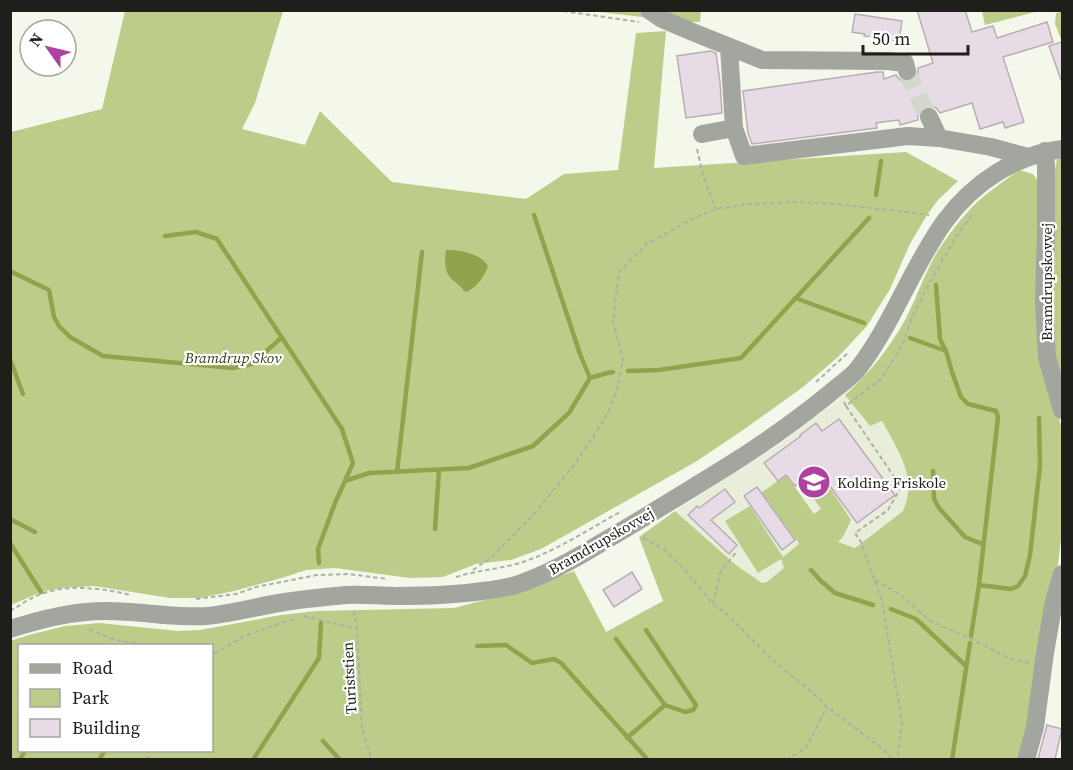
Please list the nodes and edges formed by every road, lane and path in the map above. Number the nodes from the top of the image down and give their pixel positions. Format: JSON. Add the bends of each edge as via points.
{"nodes":[{"id":1,"x":556,"y":10,"type":"edge"},
{"id":2,"x":648,"y":17,"type":"edge"},
{"id":3,"x":729,"y":46,"type":"junction"},
{"id":4,"x":907,"y":71,"type":"tunnel mouth"},
{"id":5,"x":929,"y":117,"type":"tunnel mouth"},
{"id":6,"x":734,"y":128,"type":"junction"},
{"id":7,"x":702,"y":134,"type":"joint"},
{"id":8,"x":939,"y":138,"type":"junction"},
{"id":9,"x":1045,"y":152,"type":"edge"},
{"id":10,"x":716,"y":209,"type":"junction"},
{"id":11,"x":974,"y":212,"type":"dead end"},
{"id":12,"x":945,"y":221,"type":"junction"},
{"id":13,"x":855,"y":347,"type":"dead end"},
{"id":14,"x":813,"y":385,"type":"dead end"},
{"id":15,"x":835,"y":389,"type":"junction"},
{"id":16,"x":846,"y":406,"type":"junction"},
{"id":17,"x":1062,"y":410,"type":"edge"},
{"id":18,"x":629,"y":507,"type":"dead end"},
{"id":19,"x":620,"y":532,"type":"junction"},
{"id":20,"x":737,"y":551,"type":"dead end"},
{"id":21,"x":471,"y":572,"type":"junction"},
{"id":22,"x":1062,"y":574,"type":"edge"},
{"id":23,"x":454,"y":578,"type":"dead end"},
{"id":24,"x":393,"y":579,"type":"dead end"},
{"id":25,"x":875,"y":580,"type":"junction"},
{"id":26,"x":351,"y":595,"type":"junction"},
{"id":27,"x":136,"y":596,"type":"dead end"},
{"id":28,"x":191,"y":600,"type":"dead end"},
{"id":29,"x":713,"y":604,"type":"junction"},
{"id":30,"x":10,"y":611,"type":"edge"},
{"id":31,"x":67,"y":614,"type":"junction"},
{"id":32,"x":10,"y":629,"type":"edge"},
{"id":33,"x":357,"y":629,"type":"junction"},
{"id":34,"x":145,"y":644,"type":"edge"},
{"id":35,"x":213,"y":658,"type":"edge"},
{"id":36,"x":1043,"y":665,"type":"junction"},
{"id":37,"x":827,"y":708,"type":"junction"},
{"id":38,"x":372,"y":759,"type":"edge"},
{"id":39,"x":786,"y":759,"type":"edge"},
{"id":40,"x":895,"y":759,"type":"edge"},
{"id":41,"x":1026,"y":759,"type":"edge"}],
"edges":[{"from":1,"to":2,"type":"path"},
{"from":2,"to":3,"type":"street"},
{"from":3,"to":4,"type":"street","via":[[762,60],[887,61],[905,63]]},
{"from":3,"to":6,"type":"street"},
{"from":5,"to":8,"type":"street"},
{"from":6,"to":7,"type":"street"},
{"from":6,"to":8,"type":"street","via":[[744,156],[908,136]]},
{"from":7,"to":10,"type":"path","via":[[697,149]]},
{"from":8,"to":9,"type":"street"},
{"from":9,"to":12,"type":"street","name":"Bramdrupskovvej","via":[[1007,166],[987,179]]},
{"from":9,"to":17,"type":"street","name":"Bramdrupskovvej","via":[[1047,357]]},
{"from":10,"to":12,"type":"path","via":[[796,202],[838,204],[938,216]]},
{"from":10,"to":21,"type":"path","via":[[647,244],[619,272],[614,321],[623,360],[617,391],[605,418],[575,465],[533,515],[492,557]]},
{"from":11,"to":16,"type":"path","via":[[929,284],[903,344],[882,378]]},
{"from":12,"to":15,"type":"street","name":"Bramdrupskovvej","via":[[871,351],[854,374]]},
{"from":13,"to":14,"type":"path"},
{"from":15,"to":16,"type":"path"},
{"from":15,"to":19,"type":"street","name":"Bramdrupskovvej","via":[[750,452]]},
{"from":16,"to":25,"type":"path","via":[[902,487],[888,510],[855,533]]},
{"from":18,"to":21,"type":"path","via":[[558,547],[522,562]]},
{"from":19,"to":26,"type":"street","name":"Bramdrupskovvej","via":[[516,586],[458,594]]},
{"from":19,"to":29,"type":"path","via":[[665,550]]},
{"from":20,"to":29,"type":"path","via":[[720,573]]},
{"from":21,"to":23,"type":"path"},
{"from":22,"to":36,"type":"street"},
{"from":24,"to":28,"type":"path","via":[[316,575]]},
{"from":25,"to":36,"type":"path","via":[[902,596],[930,621],[1010,659]]},
{"from":25,"to":40,"type":"path","via":[[902,723]]},
{"from":26,"to":31,"type":"street","name":"Bramdrupskovvej","via":[[207,616],[110,611]]},
{"from":26,"to":33,"type":"path","name":"Turiststien"},
{"from":27,"to":30,"type":"path","via":[[86,588],[57,591],[37,596]]},
{"from":29,"to":37,"type":"path"},
{"from":31,"to":32,"type":"street","name":"Bramdrupskovvej"},
{"from":31,"to":34,"type":"path","via":[[115,640]]},
{"from":33,"to":35,"type":"path","via":[[302,616],[244,636],[215,653]]},
{"from":33,"to":38,"type":"path","name":"Turiststien","via":[[362,729]]},
{"from":36,"to":41,"type":"street","via":[[1035,727]]},
{"from":37,"to":39,"type":"path","via":[[806,747]]},
{"from":37,"to":40,"type":"path"}]}
